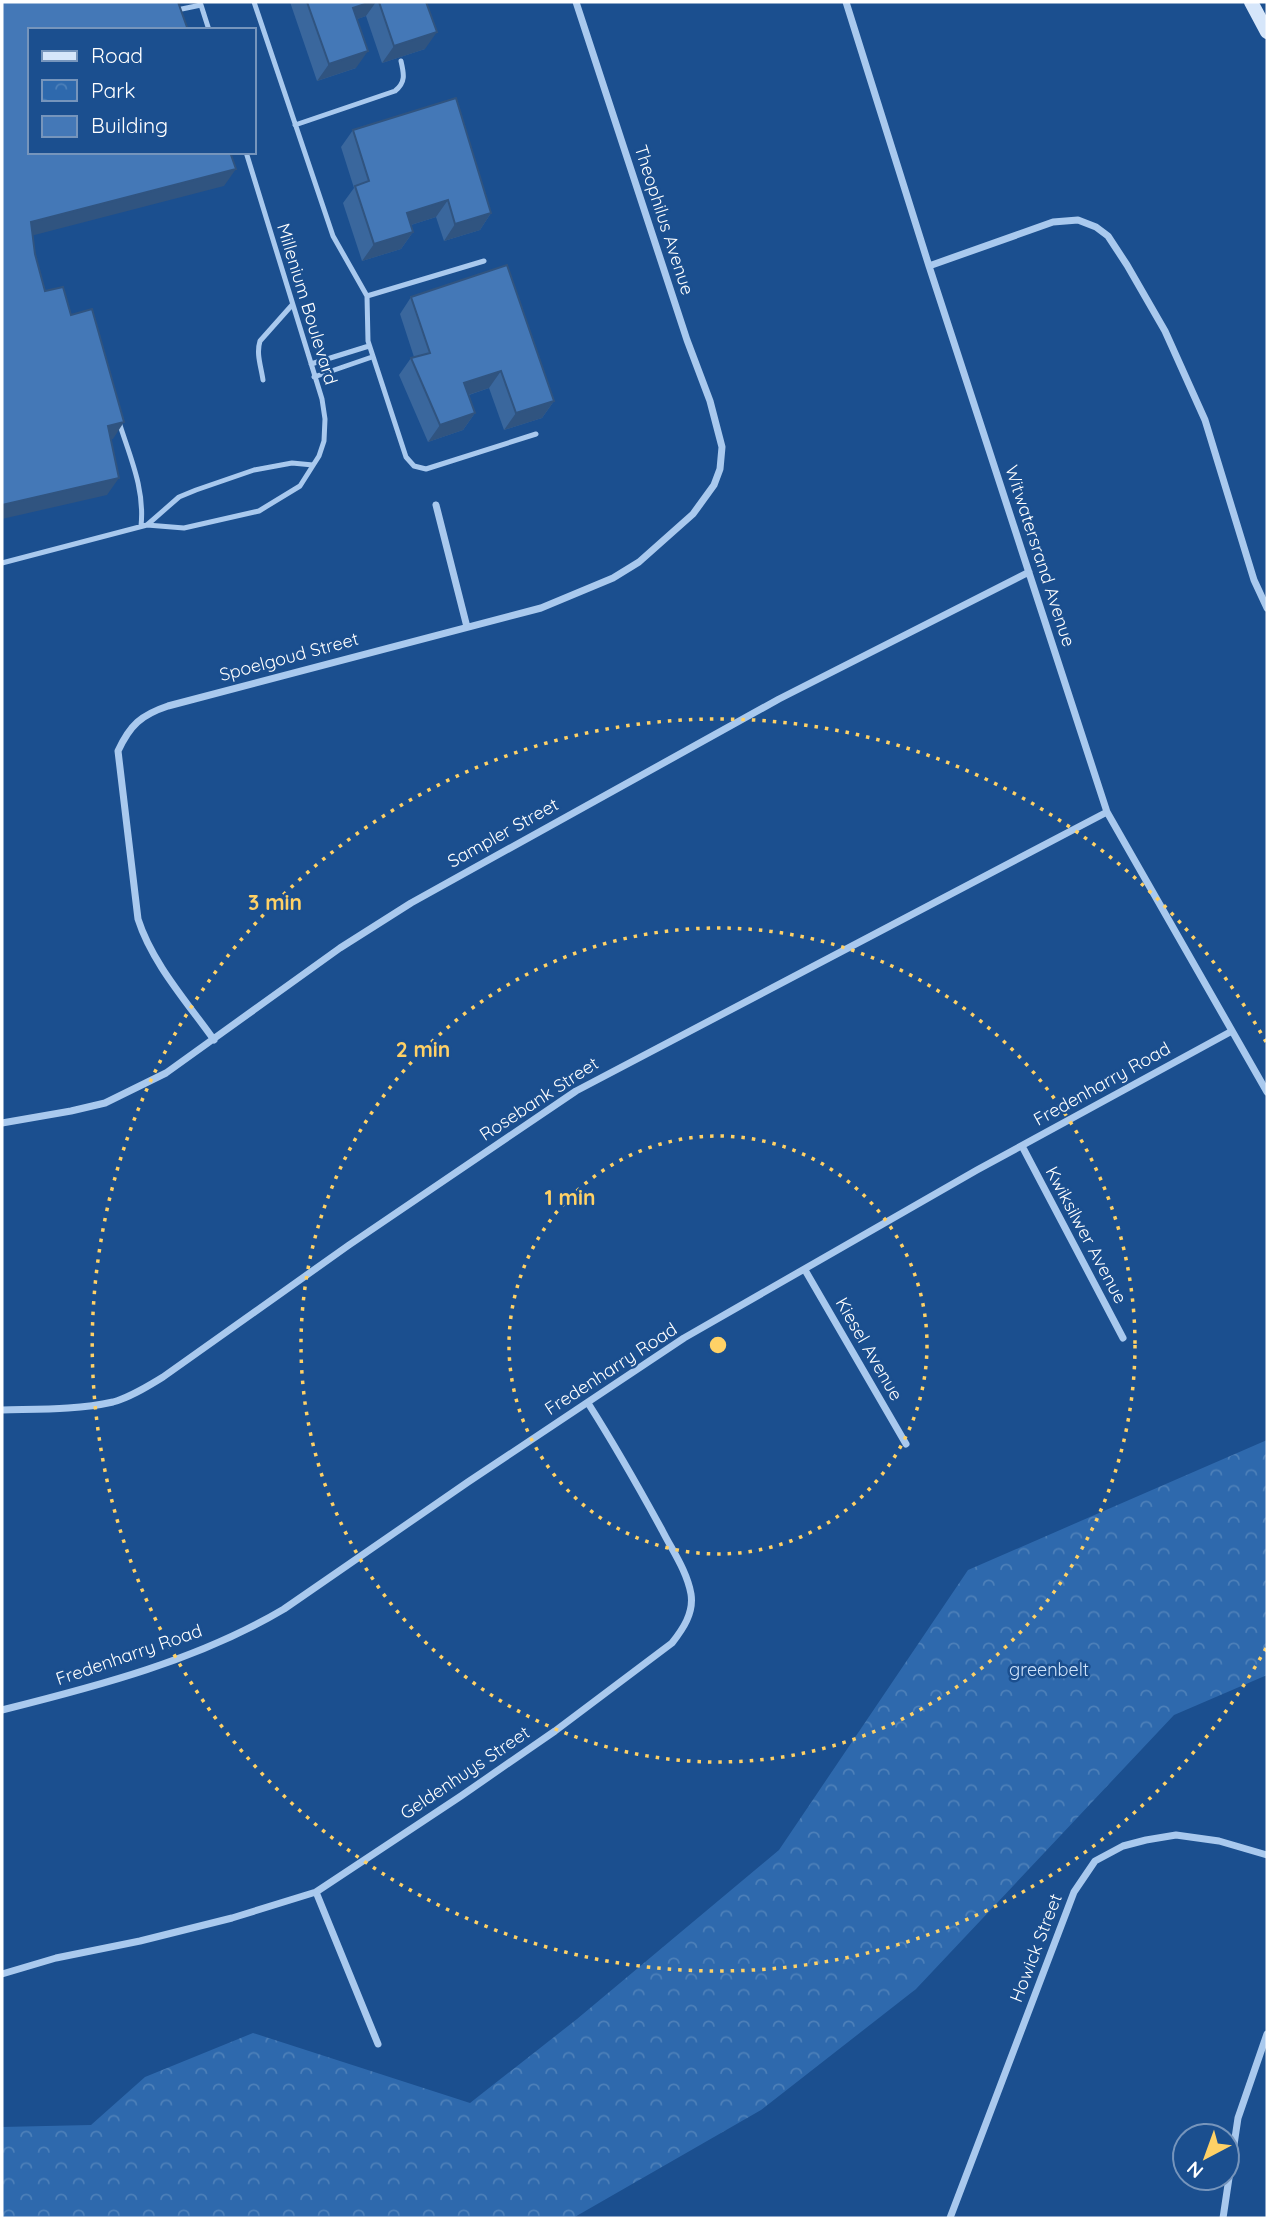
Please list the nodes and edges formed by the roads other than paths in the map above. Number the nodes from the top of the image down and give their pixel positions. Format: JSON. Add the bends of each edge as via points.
{"nodes":[{"id":1,"x":254,"y":2,"type":"edge"},
{"id":2,"x":576,"y":2,"type":"edge"},
{"id":3,"x":846,"y":2,"type":"edge"},
{"id":4,"x":1251,"y":2,"type":"edge"},
{"id":5,"x":201,"y":3,"type":"edge"},
{"id":6,"x":165,"y":13,"type":"edge"},
{"id":7,"x":208,"y":28,"type":"edge"},
{"id":8,"x":1267,"y":32,"type":"edge"},
{"id":9,"x":401,"y":61,"type":"edge"},
{"id":10,"x":295,"y":125,"type":"junction"},
{"id":11,"x":247,"y":154,"type":"edge"},
{"id":12,"x":484,"y":261,"type":"dead end"},
{"id":13,"x":929,"y":266,"type":"junction"},
{"id":14,"x":367,"y":296,"type":"junction"},
{"id":15,"x":292,"y":305,"type":"junction"},
{"id":16,"x":369,"y":346,"type":"junction"},
{"id":17,"x":372,"y":357,"type":"junction"},
{"id":18,"x":311,"y":364,"type":"junction"},
{"id":19,"x":314,"y":377,"type":"junction"},
{"id":20,"x":263,"y":380,"type":"dead end"},
{"id":21,"x":117,"y":415,"type":"edge"},
{"id":22,"x":536,"y":434,"type":"dead end"},
{"id":23,"x":722,"y":447,"type":"joint"},
{"id":24,"x":313,"y":465,"type":"junction"},
{"id":25,"x":436,"y":505,"type":"dead end"},
{"id":26,"x":144,"y":525,"type":"junction"},
{"id":27,"x":2,"y":563,"type":"edge"},
{"id":28,"x":1029,"y":572,"type":"junction"},
{"id":29,"x":1267,"y":608,"type":"edge"},
{"id":30,"x":467,"y":627,"type":"junction"},
{"id":31,"x":1107,"y":812,"type":"junction"},
{"id":32,"x":1232,"y":1031,"type":"junction"},
{"id":33,"x":214,"y":1040,"type":"junction"},
{"id":34,"x":1267,"y":1092,"type":"edge"},
{"id":35,"x":2,"y":1123,"type":"edge"},
{"id":36,"x":1022,"y":1146,"type":"junction"},
{"id":37,"x":806,"y":1270,"type":"junction"},
{"id":38,"x":1123,"y":1338,"type":"dead end"},
{"id":39,"x":588,"y":1403,"type":"junction"},
{"id":40,"x":2,"y":1410,"type":"edge"},
{"id":41,"x":906,"y":1444,"type":"dead end"},
{"id":42,"x":2,"y":1710,"type":"edge"},
{"id":43,"x":1267,"y":1855,"type":"edge"},
{"id":44,"x":316,"y":1892,"type":"junction"},
{"id":45,"x":2,"y":1975,"type":"edge"},
{"id":46,"x":1267,"y":2035,"type":"edge"},
{"id":47,"x":378,"y":2044,"type":"dead end"},
{"id":48,"x":950,"y":2218,"type":"edge"},
{"id":49,"x":1223,"y":2218,"type":"edge"}],
"edges":[{"from":1,"to":10,"type":"lane"},
{"from":2,"to":23,"type":"street","name":"Theophilus Avenue"},
{"from":3,"to":13,"type":"street","name":"Witwatersrand Avenue"},
{"from":4,"to":8,"type":"main road"},
{"from":5,"to":6,"type":"lane"},
{"from":5,"to":7,"type":"lane"},
{"from":9,"to":10,"type":"lane","via":[[404,81],[395,91]]},
{"from":10,"to":14,"type":"lane","via":[[332,236]]},
{"from":11,"to":15,"type":"lane","name":"Millenium Boulevard"},
{"from":12,"to":14,"type":"lane"},
{"from":13,"to":28,"type":"street","name":"Witwatersrand Avenue"},
{"from":13,"to":29,"type":"street","via":[[1053,222],[1078,220],[1108,236],[1164,331],[1205,420],[1254,580]]},
{"from":14,"to":16,"type":"lane"},
{"from":15,"to":18,"type":"lane","name":"Millenium Boulevard"},
{"from":15,"to":20,"type":"lane","via":[[260,341]]},
{"from":16,"to":17,"type":"lane"},
{"from":16,"to":18,"type":"lane"},
{"from":17,"to":19,"type":"lane"},
{"from":17,"to":22,"type":"lane","via":[[403,452],[414,466],[426,469]]},
{"from":18,"to":19,"type":"lane","name":"Millenium Boulevard"},
{"from":19,"to":24,"type":"lane","name":"Millenium Boulevard","via":[[325,419],[324,441]]},
{"from":21,"to":26,"type":"lane","via":[[140,486]]},
{"from":23,"to":30,"type":"street","name":"Spoelgoud Street","via":[[714,485],[693,514],[639,562],[541,608]]},
{"from":24,"to":26,"type":"lane","via":[[292,463],[254,470],[196,490],[178,497]]},
{"from":24,"to":26,"type":"lane","via":[[300,486],[259,511],[184,528]]},
{"from":25,"to":30,"type":"street"},
{"from":26,"to":27,"type":"lane"},
{"from":28,"to":31,"type":"street","name":"Witwatersrand Avenue"},
{"from":28,"to":33,"type":"street","name":"Sampler Street","via":[[779,699],[411,902]]},
{"from":30,"to":33,"type":"street","name":"Spoelgoud Street","via":[[152,711],[126,734],[118,751],[119,769],[138,919],[153,954]]},
{"from":31,"to":32,"type":"street","name":"Witwatersrand Avenue"},
{"from":31,"to":40,"type":"street","name":"Rosebank Street","via":[[576,1091],[137,1392],[115,1401],[68,1408]]},
{"from":32,"to":34,"type":"street","name":"Witwatersrand Avenue"},
{"from":32,"to":36,"type":"street","name":"Fredenharry Road"},
{"from":33,"to":35,"type":"street","name":"Sampler Street","via":[[166,1073],[105,1103]]},
{"from":36,"to":37,"type":"street","name":"Fredenharry Road"},
{"from":36,"to":38,"type":"street","name":"Kwiksilwer Avenue"},
{"from":37,"to":39,"type":"street","name":"Fredenharry Road","via":[[684,1338]]},
{"from":37,"to":41,"type":"street","name":"Kiesel Avenue"},
{"from":39,"to":42,"type":"street","name":"Fredenharry Road","via":[[254,1626],[91,1688]]},
{"from":39,"to":44,"type":"street","name":"Geldenhuys Street","via":[[683,1570],[691,1595],[683,1629],[653,1659],[555,1731]]},
{"from":43,"to":48,"type":"street","name":"Howick Street","via":[[1176,1835],[1123,1846],[1095,1861],[1074,1892]]},
{"from":44,"to":45,"type":"street","name":"Geldenhuys Street","via":[[233,1918],[56,1958]]},
{"from":44,"to":47,"type":"street"},
{"from":46,"to":49,"type":"street","via":[[1238,2118]]}]}
